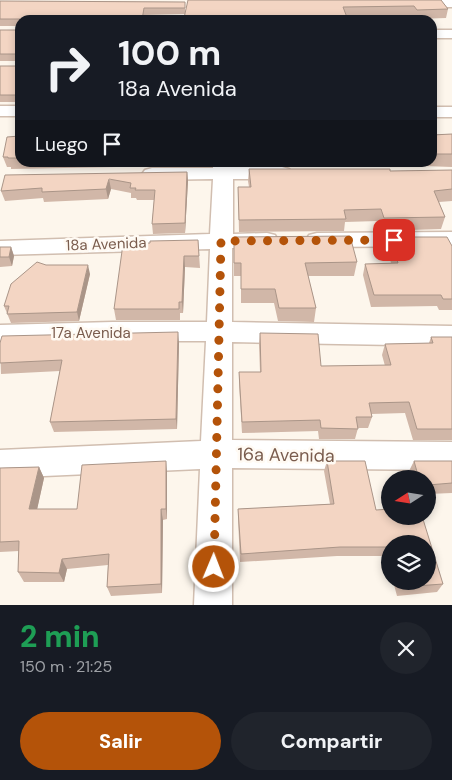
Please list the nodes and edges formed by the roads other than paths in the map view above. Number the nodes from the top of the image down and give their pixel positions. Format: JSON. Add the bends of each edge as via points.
{"nodes":[{"id":1,"x":397,"y":2,"type":"edge"},
{"id":2,"x":452,"y":3,"type":"edge"},
{"id":3,"x":437,"y":34,"type":"edge"},
{"id":4,"x":452,"y":34,"type":"edge"},
{"id":5,"x":0,"y":111,"type":"edge"},
{"id":6,"x":15,"y":111,"type":"edge"},
{"id":7,"x":437,"y":112,"type":"edge"},
{"id":8,"x":452,"y":112,"type":"edge"},
{"id":9,"x":223,"y":168,"type":"edge"},
{"id":10,"x":302,"y":173,"type":"edge"},
{"id":11,"x":136,"y":175,"type":"edge"},
{"id":12,"x":452,"y":239,"type":"edge"},
{"id":13,"x":221,"y":241,"type":"junction"},
{"id":14,"x":0,"y":248,"type":"edge"},
{"id":15,"x":219,"y":333,"type":"junction"},
{"id":16,"x":0,"y":335,"type":"edge"},
{"id":17,"x":452,"y":336,"type":"edge"},
{"id":18,"x":216,"y":454,"type":"junction"},
{"id":19,"x":452,"y":456,"type":"edge"},
{"id":20,"x":0,"y":464,"type":"edge"},
{"id":21,"x":214,"y":605,"type":"edge"}],
"edges":[{"from":1,"to":2,"type":"street"},
{"from":3,"to":4,"type":"street"},
{"from":5,"to":6,"type":"street"},
{"from":7,"to":8,"type":"street"},
{"from":9,"to":10,"type":"street"},
{"from":9,"to":11,"type":"street"},
{"from":9,"to":13,"type":"street"},
{"from":12,"to":13,"type":"street","name":"18a Avenida"},
{"from":13,"to":14,"type":"street","name":"18a Avenida"},
{"from":13,"to":15,"type":"street"},
{"from":15,"to":16,"type":"street","name":"17a Avenida"},
{"from":15,"to":17,"type":"street","name":"17a Avenida"},
{"from":15,"to":18,"type":"street"},
{"from":18,"to":19,"type":"street","name":"16a Avenida"},
{"from":18,"to":20,"type":"street","name":"16a Avenida"},
{"from":18,"to":21,"type":"street"}]}
